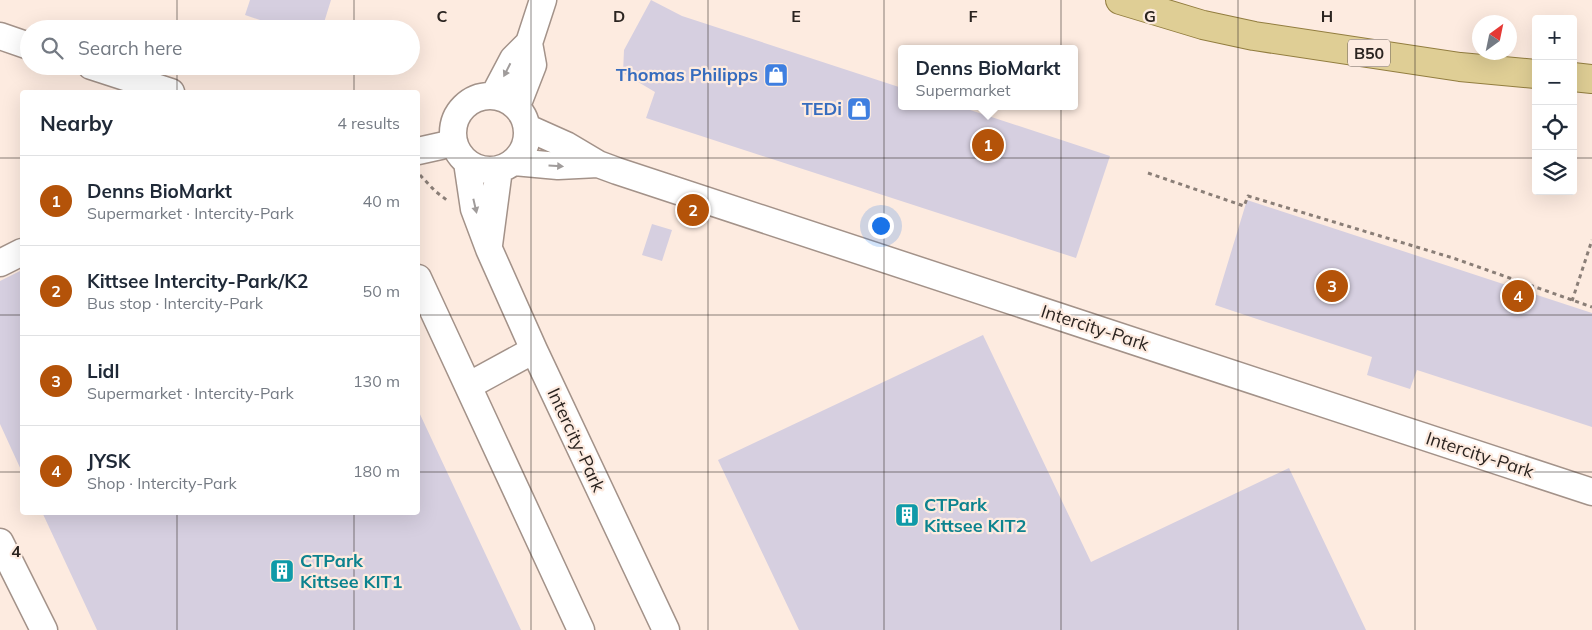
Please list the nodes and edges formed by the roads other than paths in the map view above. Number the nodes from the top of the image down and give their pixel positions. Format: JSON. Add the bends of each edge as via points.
{"nodes":[{"id":1,"x":543,"y":0,"type":"edge"},
{"id":2,"x":1120,"y":0,"type":"edge"},
{"id":3,"x":0,"y":36,"type":"edge"},
{"id":4,"x":20,"y":43,"type":"edge"},
{"id":5,"x":529,"y":44,"type":"junction"},
{"id":6,"x":1532,"y":74,"type":"edge"},
{"id":7,"x":119,"y":75,"type":"edge"},
{"id":8,"x":1577,"y":77,"type":"edge"},
{"id":9,"x":1592,"y":79,"type":"edge"},
{"id":10,"x":165,"y":90,"type":"edge"},
{"id":11,"x":494,"y":95,"type":"junction"},
{"id":12,"x":522,"y":117,"type":"junction"},
{"id":13,"x":420,"y":152,"type":"edge"},
{"id":14,"x":461,"y":153,"type":"junction"},
{"id":15,"x":598,"y":164,"type":"junction"},
{"id":16,"x":507,"y":166,"type":"junction"},
{"id":17,"x":489,"y":249,"type":"junction"},
{"id":18,"x":20,"y":253,"type":"edge"},
{"id":19,"x":0,"y":263,"type":"edge"},
{"id":20,"x":420,"y":282,"type":"edge"},
{"id":21,"x":534,"y":350,"type":"junction"},
{"id":22,"x":468,"y":386,"type":"junction"},
{"id":23,"x":1592,"y":492,"type":"edge"},
{"id":24,"x":0,"y":542,"type":"edge"},
{"id":25,"x":44,"y":630,"type":"edge"},
{"id":26,"x":581,"y":630,"type":"edge"},
{"id":27,"x":666,"y":630,"type":"edge"}],
"edges":[{"from":1,"to":5,"type":"street"},
{"from":2,"to":6,"type":"main road","number":"B50","via":[[1203,25],[1254,36],[1460,67]]},
{"from":3,"to":4,"type":"street"},
{"from":5,"to":11,"type":"street","one_way":true,"via":[[512,59]]},
{"from":5,"to":12,"type":"street","via":[[533,65]]},
{"from":7,"to":10,"type":"street"},
{"from":8,"to":9,"type":"main road"},
{"from":11,"to":12,"type":"street","via":[[506,98]]},
{"from":11,"to":14,"type":"street","via":[[482,96],[461,108],[453,131]]},
{"from":12,"to":15,"type":"street","name":"Intercity-Park"},
{"from":12,"to":16,"type":"street","via":[[528,140],[523,152]]},
{"from":13,"to":14,"type":"street"},
{"from":14,"to":16,"type":"street","via":[[482,169]]},
{"from":14,"to":17,"type":"street","name":"Intercity-Park","one_way":true,"via":[[474,209]]},
{"from":16,"to":15,"type":"street","name":"Intercity-Park","one_way":true},
{"from":15,"to":23,"type":"street","name":"Intercity-Park"},
{"from":16,"to":17,"type":"street"},
{"from":17,"to":21,"type":"street","name":"Intercity-Park"},
{"from":18,"to":19,"type":"street"},
{"from":20,"to":22,"type":"street"},
{"from":21,"to":22,"type":"street"},
{"from":21,"to":27,"type":"street","name":"Intercity-Park"},
{"from":22,"to":26,"type":"street"},
{"from":24,"to":25,"type":"street"}]}
